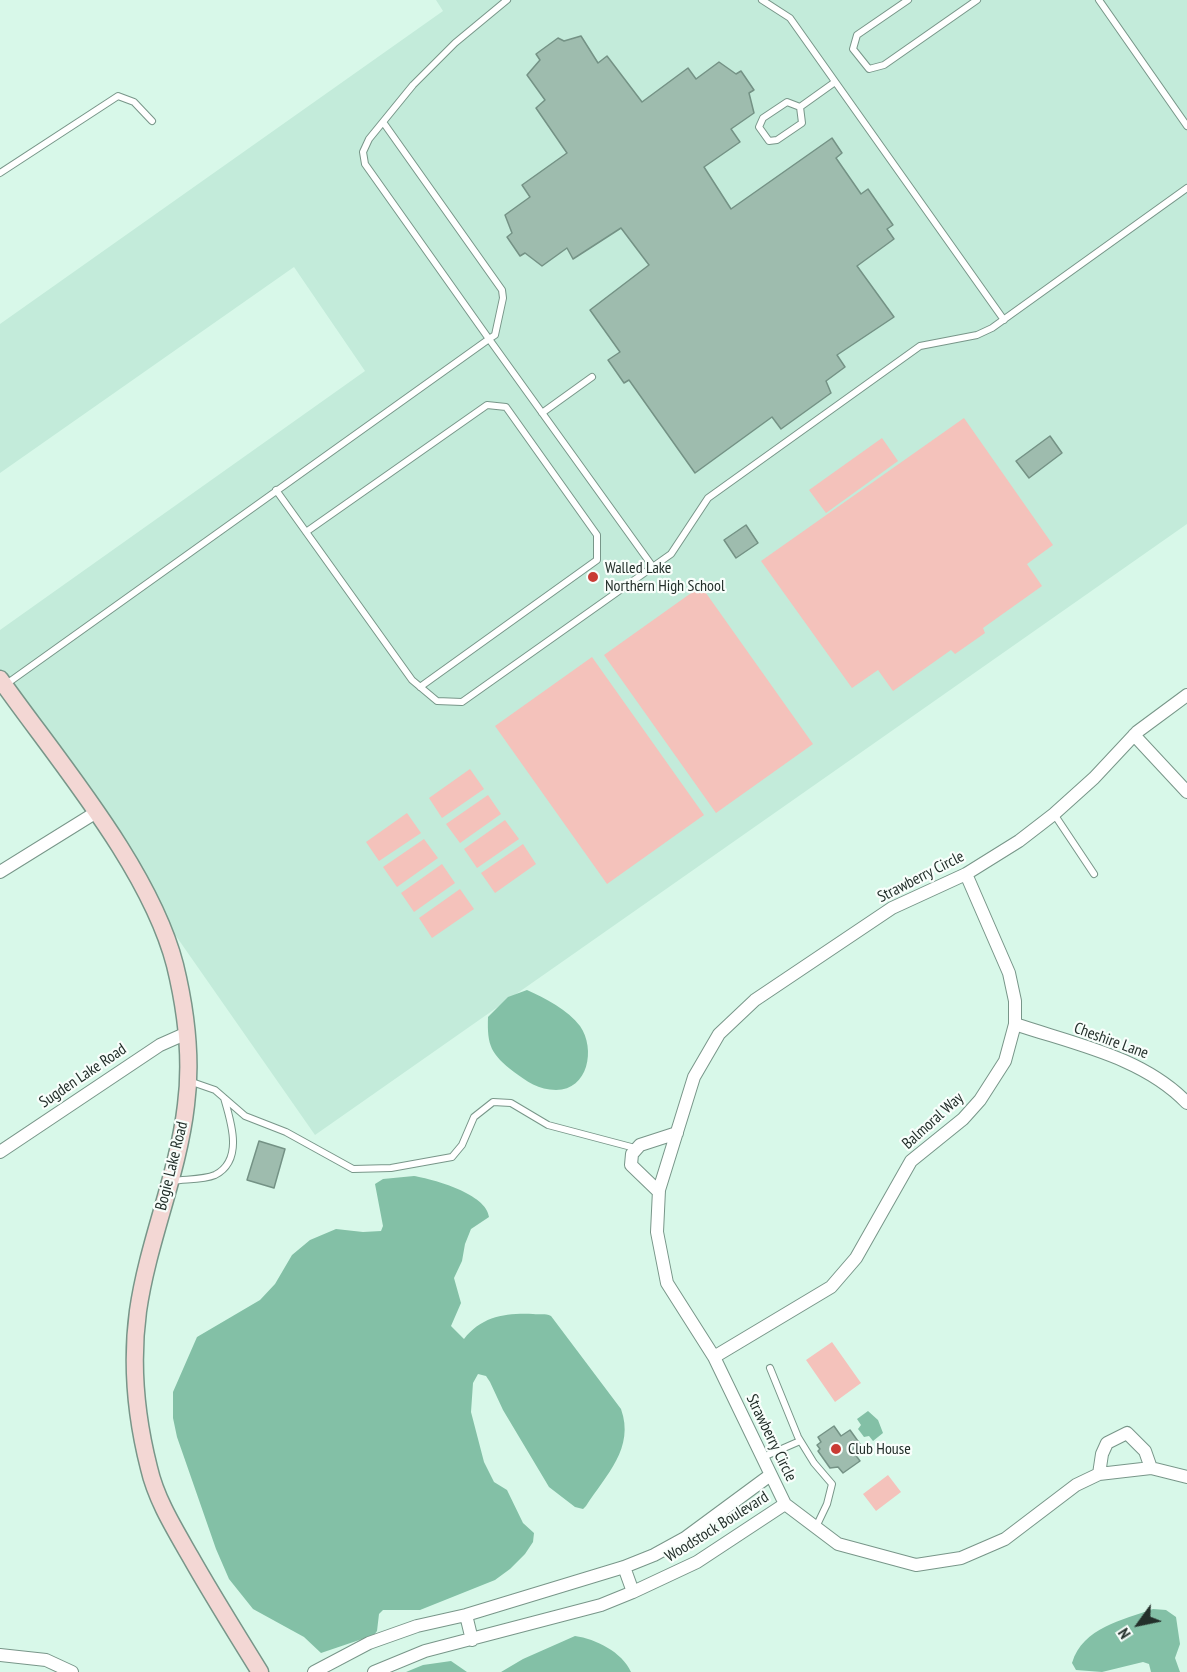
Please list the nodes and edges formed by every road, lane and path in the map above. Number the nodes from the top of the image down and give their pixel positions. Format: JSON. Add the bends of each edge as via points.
{"nodes":[{"id":1,"x":507,"y":0,"type":"edge"},
{"id":2,"x":762,"y":0,"type":"edge"},
{"id":3,"x":908,"y":0,"type":"edge"},
{"id":4,"x":977,"y":0,"type":"edge"},
{"id":5,"x":1099,"y":0,"type":"edge"},
{"id":6,"x":835,"y":82,"type":"junction"},
{"id":7,"x":800,"y":107,"type":"junction"},
{"id":8,"x":152,"y":121,"type":"dead end"},
{"id":9,"x":383,"y":122,"type":"junction"},
{"id":10,"x":1187,"y":126,"type":"edge"},
{"id":11,"x":0,"y":174,"type":"edge"},
{"id":12,"x":1187,"y":188,"type":"edge"},
{"id":13,"x":1004,"y":320,"type":"junction"},
{"id":14,"x":489,"y":339,"type":"junction"},
{"id":15,"x":592,"y":377,"type":"dead end"},
{"id":16,"x":542,"y":413,"type":"junction"},
{"id":17,"x":276,"y":490,"type":"junction"},
{"id":18,"x":306,"y":532,"type":"junction"},
{"id":19,"x":653,"y":567,"type":"junction"},
{"id":20,"x":2,"y":682,"type":"edge"},
{"id":21,"x":420,"y":687,"type":"junction"},
{"id":22,"x":1187,"y":695,"type":"edge"},
{"id":23,"x":1134,"y":735,"type":"junction"},
{"id":24,"x":1187,"y":792,"type":"edge"},
{"id":25,"x":95,"y":813,"type":"junction"},
{"id":26,"x":1054,"y":814,"type":"junction"},
{"id":27,"x":0,"y":872,"type":"edge"},
{"id":28,"x":966,"y":874,"type":"junction"},
{"id":29,"x":1094,"y":874,"type":"dead end"},
{"id":30,"x":1015,"y":1024,"type":"junction"},
{"id":31,"x":187,"y":1033,"type":"junction"},
{"id":32,"x":188,"y":1080,"type":"junction"},
{"id":33,"x":224,"y":1098,"type":"junction"},
{"id":34,"x":1187,"y":1103,"type":"edge"},
{"id":35,"x":677,"y":1133,"type":"junction"},
{"id":36,"x":635,"y":1148,"type":"junction"},
{"id":37,"x":0,"y":1152,"type":"edge"},
{"id":38,"x":169,"y":1181,"type":"junction"},
{"id":39,"x":659,"y":1192,"type":"junction"},
{"id":40,"x":714,"y":1357,"type":"junction"},
{"id":41,"x":770,"y":1368,"type":"dead end"},
{"id":42,"x":800,"y":1441,"type":"junction"},
{"id":43,"x":761,"y":1458,"type":"junction"},
{"id":44,"x":1151,"y":1468,"type":"junction"},
{"id":45,"x":1099,"y":1474,"type":"junction"},
{"id":46,"x":769,"y":1476,"type":"junction"},
{"id":47,"x":1187,"y":1477,"type":"edge"},
{"id":48,"x":785,"y":1504,"type":"junction"},
{"id":49,"x":816,"y":1527,"type":"junction"},
{"id":50,"x":624,"y":1567,"type":"junction"},
{"id":51,"x":633,"y":1592,"type":"junction"},
{"id":52,"x":466,"y":1615,"type":"junction"},
{"id":53,"x":472,"y":1640,"type":"junction"},
{"id":54,"x":0,"y":1655,"type":"edge"},
{"id":55,"x":72,"y":1672,"type":"edge"},
{"id":56,"x":260,"y":1672,"type":"edge"},
{"id":57,"x":314,"y":1672,"type":"edge"},
{"id":58,"x":374,"y":1672,"type":"edge"}],
"edges":[{"from":1,"to":9,"type":"lane","via":[[455,43]]},
{"from":2,"to":6,"type":"lane","via":[[790,18]]},
{"from":3,"to":4,"type":"lane","via":[[857,35],[853,50],[869,69],[884,65]]},
{"from":5,"to":10,"type":"lane"},
{"from":6,"to":7,"type":"lane"},
{"from":6,"to":13,"type":"lane"},
{"from":7,"to":7,"type":"lane","via":[[787,102],[763,118],[759,127],[769,141],[802,123]]},
{"from":8,"to":11,"type":"lane","via":[[134,102],[118,96]]},
{"from":9,"to":14,"type":"lane","via":[[502,290],[495,335]]},
{"from":9,"to":14,"type":"lane","via":[[363,152],[365,164]]},
{"from":12,"to":13,"type":"lane"},
{"from":13,"to":19,"type":"lane","via":[[977,335],[920,346],[708,498],[671,554]]},
{"from":14,"to":16,"type":"lane"},
{"from":14,"to":17,"type":"lane"},
{"from":15,"to":16,"type":"lane"},
{"from":16,"to":19,"type":"lane"},
{"from":17,"to":18,"type":"lane"},
{"from":17,"to":20,"type":"lane"},
{"from":18,"to":21,"type":"lane"},
{"from":18,"to":21,"type":"lane","via":[[488,405],[506,407],[597,535],[597,560]]},
{"from":19,"to":21,"type":"lane","via":[[462,702],[437,701]]},
{"from":20,"to":25,"type":"main road","name":"Bogie Lake Road"},
{"from":22,"to":23,"type":"street","name":"Strawberry Circle"},
{"from":23,"to":24,"type":"street"},
{"from":23,"to":26,"type":"street","name":"Strawberry Circle"},
{"from":25,"to":27,"type":"street"},
{"from":25,"to":31,"type":"main road","name":"Bogie Lake Road","via":[[151,901],[174,964]]},
{"from":26,"to":28,"type":"street","name":"Strawberry Circle"},
{"from":26,"to":29,"type":"lane"},
{"from":28,"to":30,"type":"street","name":"Balmoral Way","via":[[1009,973]]},
{"from":28,"to":35,"type":"street","name":"Strawberry Circle","via":[[892,908],[754,1000],[719,1034],[699,1068]]},
{"from":30,"to":34,"type":"street","name":"Cheshire Lane","via":[[1143,1068]]},
{"from":30,"to":40,"type":"street","name":"Balmoral Way","via":[[1005,1061],[980,1100],[911,1161],[856,1258],[831,1287]]},
{"from":31,"to":32,"type":"main road","name":"Bogie Lake Road"},
{"from":31,"to":37,"type":"street","name":"Sugden Lake Road","via":[[160,1045]]},
{"from":32,"to":33,"type":"lane","via":[[215,1090]]},
{"from":32,"to":38,"type":"main road","name":"Bogie Lake Road","via":[[186,1108]]},
{"from":33,"to":36,"type":"lane","via":[[245,1116],[286,1132],[353,1169],[391,1168],[452,1156],[462,1145],[474,1117],[493,1102],[511,1103],[548,1125]]},
{"from":33,"to":38,"type":"lane","via":[[234,1143],[230,1161],[215,1175]]},
{"from":35,"to":36,"type":"street"},
{"from":35,"to":39,"type":"street","name":"Strawberry Circle"},
{"from":36,"to":39,"type":"street","via":[[631,1166]]},
{"from":38,"to":56,"type":"main road","name":"Bogie Lake Road","via":[[138,1312],[135,1366],[140,1425],[149,1471],[166,1515]]},
{"from":39,"to":40,"type":"street","name":"Strawberry Circle","via":[[657,1232],[667,1282]]},
{"from":40,"to":43,"type":"street","name":"Strawberry Circle"},
{"from":41,"to":42,"type":"lane"},
{"from":42,"to":43,"type":"lane"},
{"from":42,"to":49,"type":"lane","via":[[832,1484]]},
{"from":43,"to":46,"type":"street","name":"Strawberry Circle"},
{"from":44,"to":45,"type":"street","name":"Strawberry Circle"},
{"from":44,"to":45,"type":"street","via":[[1145,1451],[1127,1433],[1107,1443]]},
{"from":44,"to":47,"type":"street","name":"Strawberry Circle"},
{"from":45,"to":49,"type":"street","name":"Strawberry Circle","via":[[1076,1485],[1005,1539],[961,1558],[916,1565],[838,1544]]},
{"from":46,"to":48,"type":"street","name":"Strawberry Circle"},
{"from":46,"to":50,"type":"street","name":"Woodstock Boulevard","via":[[685,1538]]},
{"from":48,"to":49,"type":"street","name":"Strawberry Circle"},
{"from":48,"to":51,"type":"street","name":"Woodstock Boulevard","via":[[697,1562]]},
{"from":50,"to":51,"type":"street"},
{"from":50,"to":52,"type":"street","name":"Woodstock Boulevard"},
{"from":51,"to":53,"type":"street","name":"Woodstock Boulevard","via":[[601,1605]]},
{"from":52,"to":53,"type":"street"},
{"from":52,"to":57,"type":"street","name":"Woodstock Boulevard","via":[[417,1626],[369,1643]]},
{"from":53,"to":58,"type":"street","name":"Woodstock Boulevard","via":[[426,1651]]},
{"from":54,"to":55,"type":"street","via":[[46,1660]]}]}
